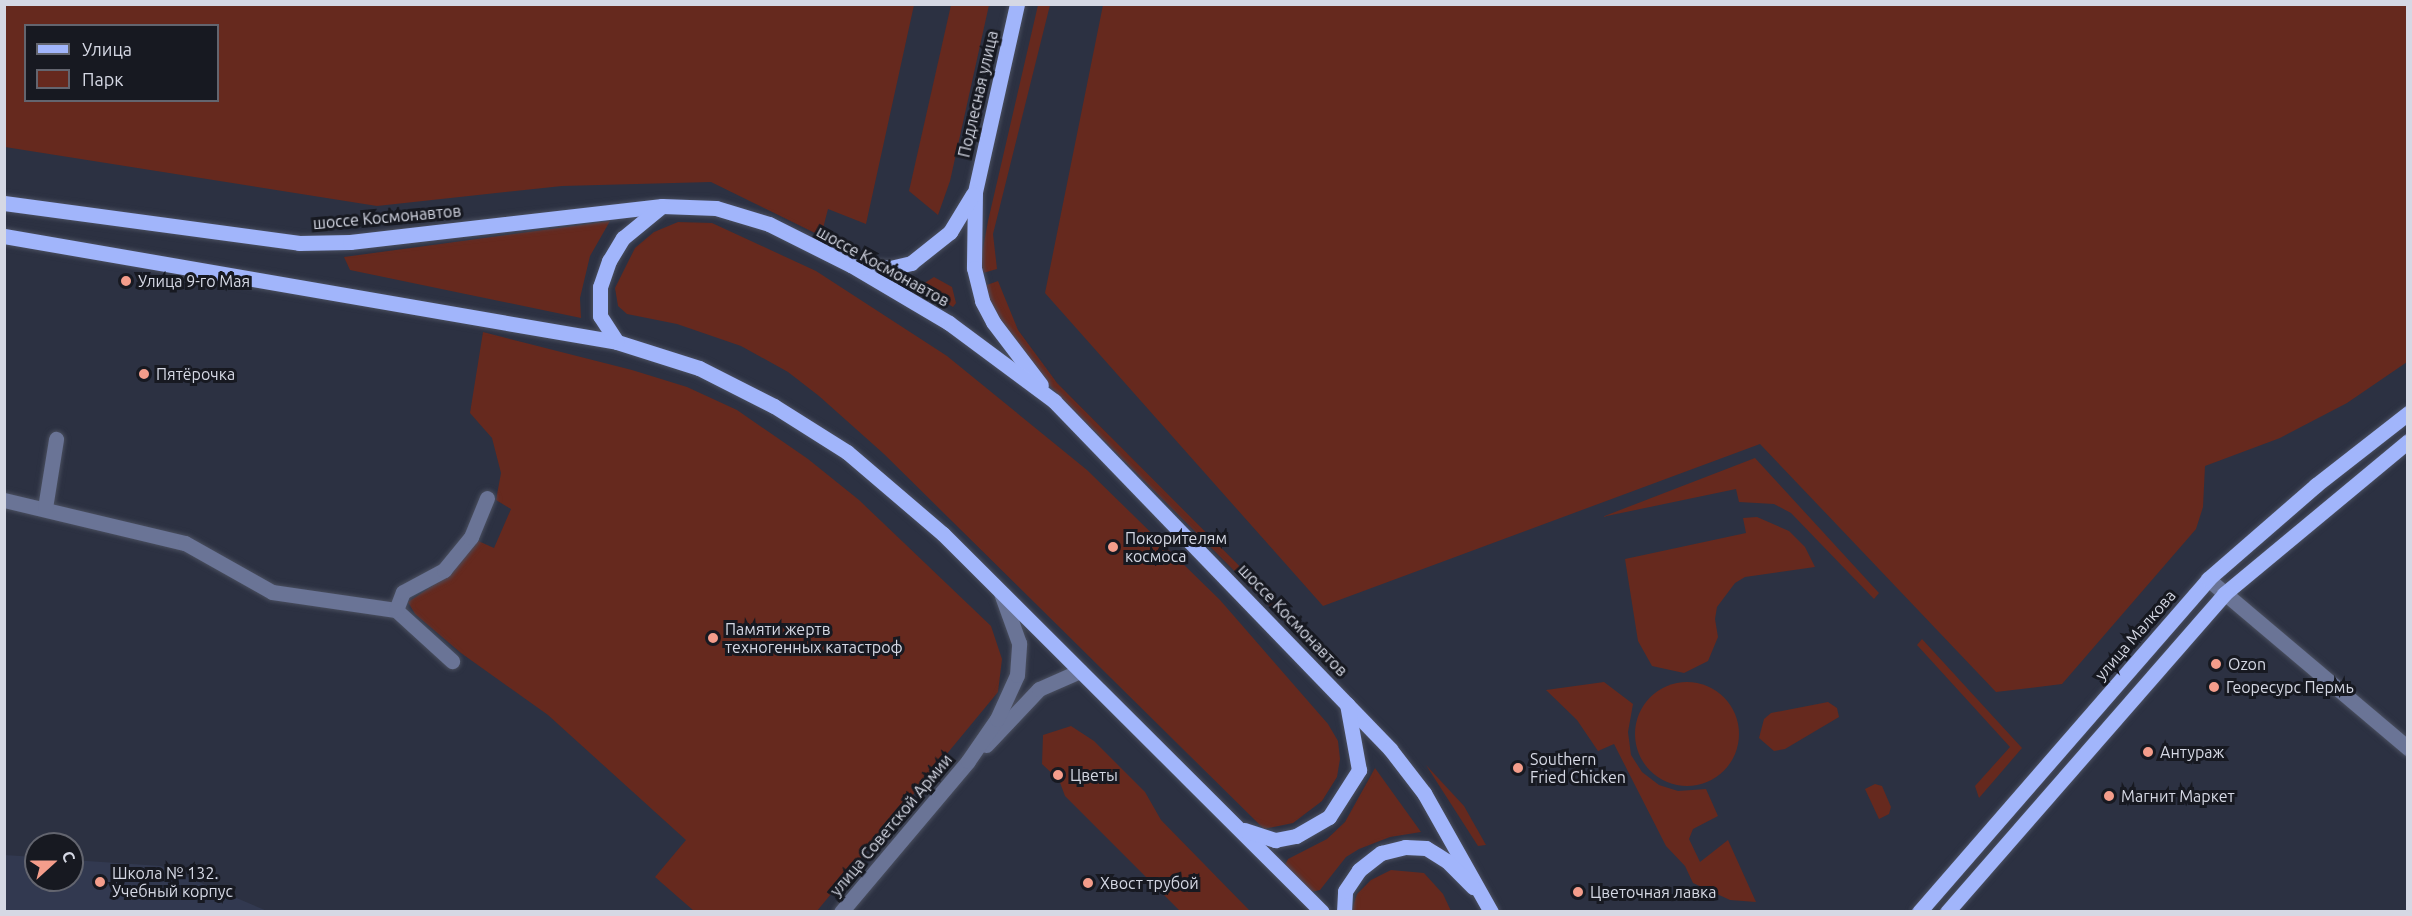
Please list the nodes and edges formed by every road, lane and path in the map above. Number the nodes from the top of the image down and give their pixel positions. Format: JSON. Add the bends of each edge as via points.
{"nodes":[{"id":1,"x":1017,"y":4,"type":"edge"},
{"id":2,"x":975,"y":192,"type":"junction"},
{"id":3,"x":4,"y":203,"type":"edge"},
{"id":4,"x":662,"y":206,"type":"junction"},
{"id":5,"x":4,"y":236,"type":"edge"},
{"id":6,"x":851,"y":265,"type":"junction"},
{"id":7,"x":616,"y":342,"type":"junction"},
{"id":8,"x":1054,"y":401,"type":"junction"},
{"id":9,"x":2408,"y":413,"type":"edge"},
{"id":10,"x":56,"y":439,"type":"dead end"},
{"id":11,"x":2408,"y":441,"type":"edge"},
{"id":12,"x":487,"y":498,"type":"dead end"},
{"id":13,"x":4,"y":500,"type":"edge"},
{"id":14,"x":45,"y":508,"type":"junction"},
{"id":15,"x":2208,"y":579,"type":"junction"},
{"id":16,"x":1001,"y":593,"type":"junction"},
{"id":17,"x":2224,"y":594,"type":"junction"},
{"id":18,"x":396,"y":610,"type":"junction"},
{"id":19,"x":452,"y":661,"type":"dead end"},
{"id":20,"x":1080,"y":671,"type":"junction"},
{"id":21,"x":1347,"y":704,"type":"junction"},
{"id":22,"x":2408,"y":748,"type":"edge"},
{"id":23,"x":968,"y":761,"type":"junction"},
{"id":24,"x":1242,"y":829,"type":"junction"},
{"id":25,"x":1484,"y":897,"type":"junction"},
{"id":26,"x":841,"y":912,"type":"edge"},
{"id":27,"x":1322,"y":912,"type":"edge"},
{"id":28,"x":1344,"y":912,"type":"edge"},
{"id":29,"x":1491,"y":912,"type":"edge"},
{"id":30,"x":1919,"y":912,"type":"edge"},
{"id":31,"x":1947,"y":912,"type":"edge"}],
"edges":[{"from":1,"to":2,"type":"main road","name":"Подлесная улица"},
{"from":2,"to":6,"type":"main road","via":[[950,232],[911,263],[890,268]]},
{"from":2,"to":8,"type":"main road","via":[[974,268],[982,301]]},
{"from":3,"to":4,"type":"main road","name":"шоссе Космонавтов","via":[[299,243],[350,242]]},
{"from":4,"to":6,"type":"main road","name":"шоссе Космонавтов","via":[[716,208],[769,224]]},
{"from":4,"to":7,"type":"main road","via":[[623,238],[600,287],[600,316]]},
{"from":5,"to":7,"type":"main road"},
{"from":6,"to":8,"type":"main road","name":"шоссе Космонавтов","via":[[949,323]]},
{"from":7,"to":16,"type":"main road","via":[[699,368],[774,406],[847,452],[943,534]]},
{"from":8,"to":21,"type":"main road","name":"шоссе Космонавтов"},
{"from":9,"to":15,"type":"main road","name":"улица Малкова","via":[[2316,485]]},
{"from":10,"to":14,"type":"street"},
{"from":11,"to":17,"type":"main road"},
{"from":12,"to":18,"type":"street","via":[[471,537],[444,570],[403,592]]},
{"from":13,"to":14,"type":"street"},
{"from":14,"to":18,"type":"street","via":[[185,543],[272,592]]},
{"from":15,"to":17,"type":"street"},
{"from":15,"to":30,"type":"main road","name":"улица Малкова"},
{"from":16,"to":20,"type":"main road"},
{"from":16,"to":23,"type":"street","name":"улица Советской Армии","via":[[1019,643],[1017,675],[997,718]]},
{"from":17,"to":22,"type":"street"},
{"from":17,"to":31,"type":"main road"},
{"from":18,"to":19,"type":"street"},
{"from":20,"to":23,"type":"street","name":"улица Советской Армии","via":[[1039,689]]},
{"from":20,"to":24,"type":"main road"},
{"from":21,"to":24,"type":"main road","via":[[1359,770],[1345,798],[1329,817],[1296,836],[1275,840]]},
{"from":21,"to":25,"type":"main road","name":"шоссе Космонавтов","via":[[1424,793]]},
{"from":23,"to":26,"type":"street","name":"улица Советской Армии"},
{"from":24,"to":27,"type":"main road"},
{"from":25,"to":28,"type":"main road","via":[[1447,861],[1426,848],[1406,847],[1381,854],[1359,870],[1345,891]]},
{"from":25,"to":29,"type":"main road","name":"шоссе Космонавтов"}]}
